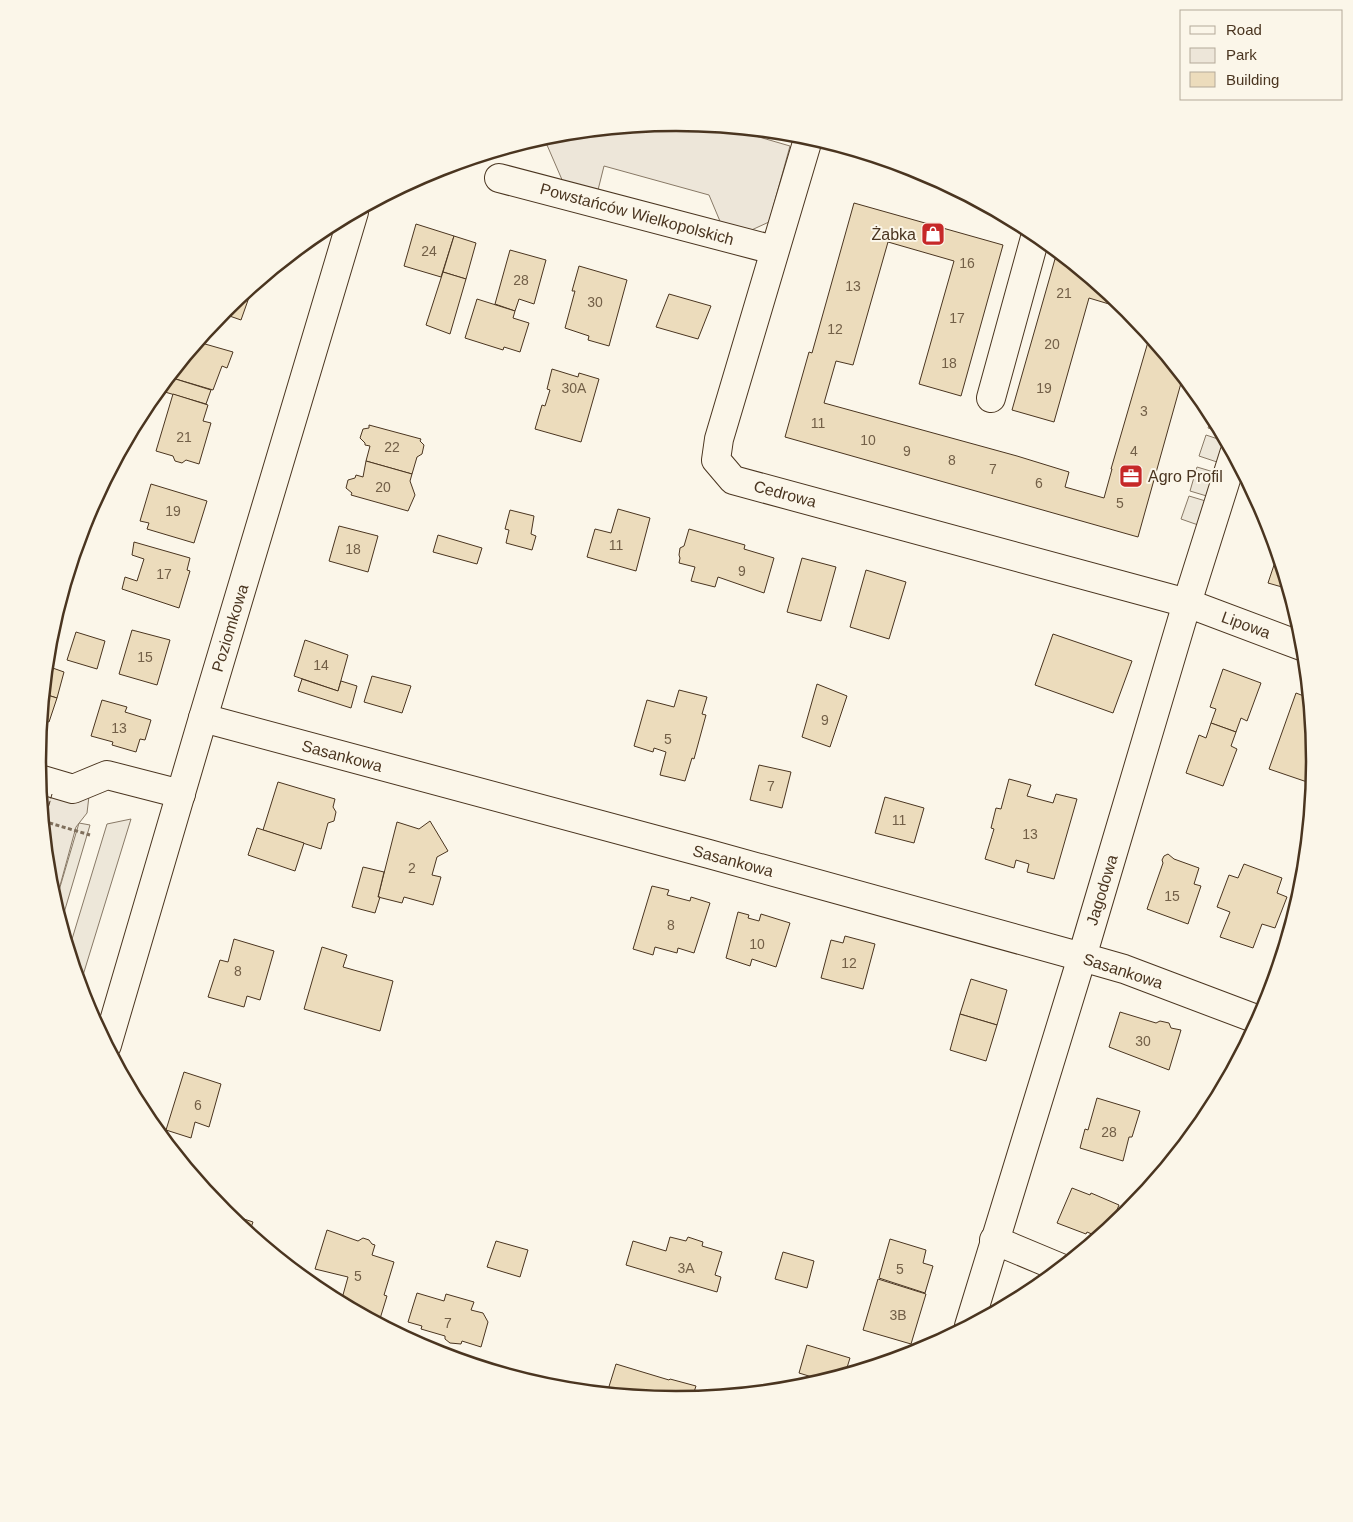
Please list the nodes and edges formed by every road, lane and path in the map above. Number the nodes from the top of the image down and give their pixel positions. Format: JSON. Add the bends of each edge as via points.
{"nodes":[{"id":1,"x":805,"y":144,"type":"edge"},
{"id":2,"x":499,"y":178,"type":"dead end"},
{"id":3,"x":351,"y":221,"type":"edge"},
{"id":4,"x":1034,"y":242,"type":"edge"},
{"id":5,"x":774,"y":250,"type":"junction"},
{"id":6,"x":991,"y":398,"type":"dead end"},
{"id":7,"x":1231,"y":463,"type":"edge"},
{"id":8,"x":1187,"y":603,"type":"junction"},
{"id":9,"x":1296,"y":644,"type":"edge"},
{"id":10,"x":203,"y":718,"type":"junction"},
{"id":11,"x":47,"y":781,"type":"edge"},
{"id":12,"x":181,"y":794,"type":"junction"},
{"id":13,"x":50,"y":823,"type":"edge"},
{"id":14,"x":90,"y":835,"type":"dead end"},
{"id":15,"x":1082,"y":957,"type":"junction"},
{"id":16,"x":1252,"y":1017,"type":"edge"},
{"id":17,"x":109,"y":1037,"type":"edge"},
{"id":18,"x":994,"y":1240,"type":"junction"},
{"id":19,"x":1054,"y":1265,"type":"edge"},
{"id":20,"x":971,"y":1318,"type":"edge"}],
"edges":[{"from":1,"to":5,"type":"street","name":"Cedrowa"},
{"from":2,"to":5,"type":"street","name":"Powstańców Wielkopolskich"},
{"from":3,"to":10,"type":"street","name":"Poziomkowa"},
{"from":4,"to":6,"type":"street"},
{"from":5,"to":8,"type":"street","name":"Cedrowa","via":[[719,439],[716,460],[734,480]]},
{"from":7,"to":8,"type":"street","name":"Jagodowa"},
{"from":8,"to":9,"type":"street","name":"Lipowa"},
{"from":8,"to":15,"type":"street","name":"Jagodowa"},
{"from":10,"to":12,"type":"street","name":"Poziomkowa"},
{"from":10,"to":15,"type":"street","name":"Sasankowa"},
{"from":11,"to":12,"type":"street","via":[[73,788],[107,776]]},
{"from":12,"to":17,"type":"street","name":"Poziomkowa"},
{"from":13,"to":14,"type":"path"},
{"from":15,"to":16,"type":"street","name":"Sasankowa","via":[[1124,969]]},
{"from":15,"to":18,"type":"street","name":"Jagodowa"},
{"from":18,"to":19,"type":"street"},
{"from":18,"to":20,"type":"street","name":"Jagodowa"}]}
